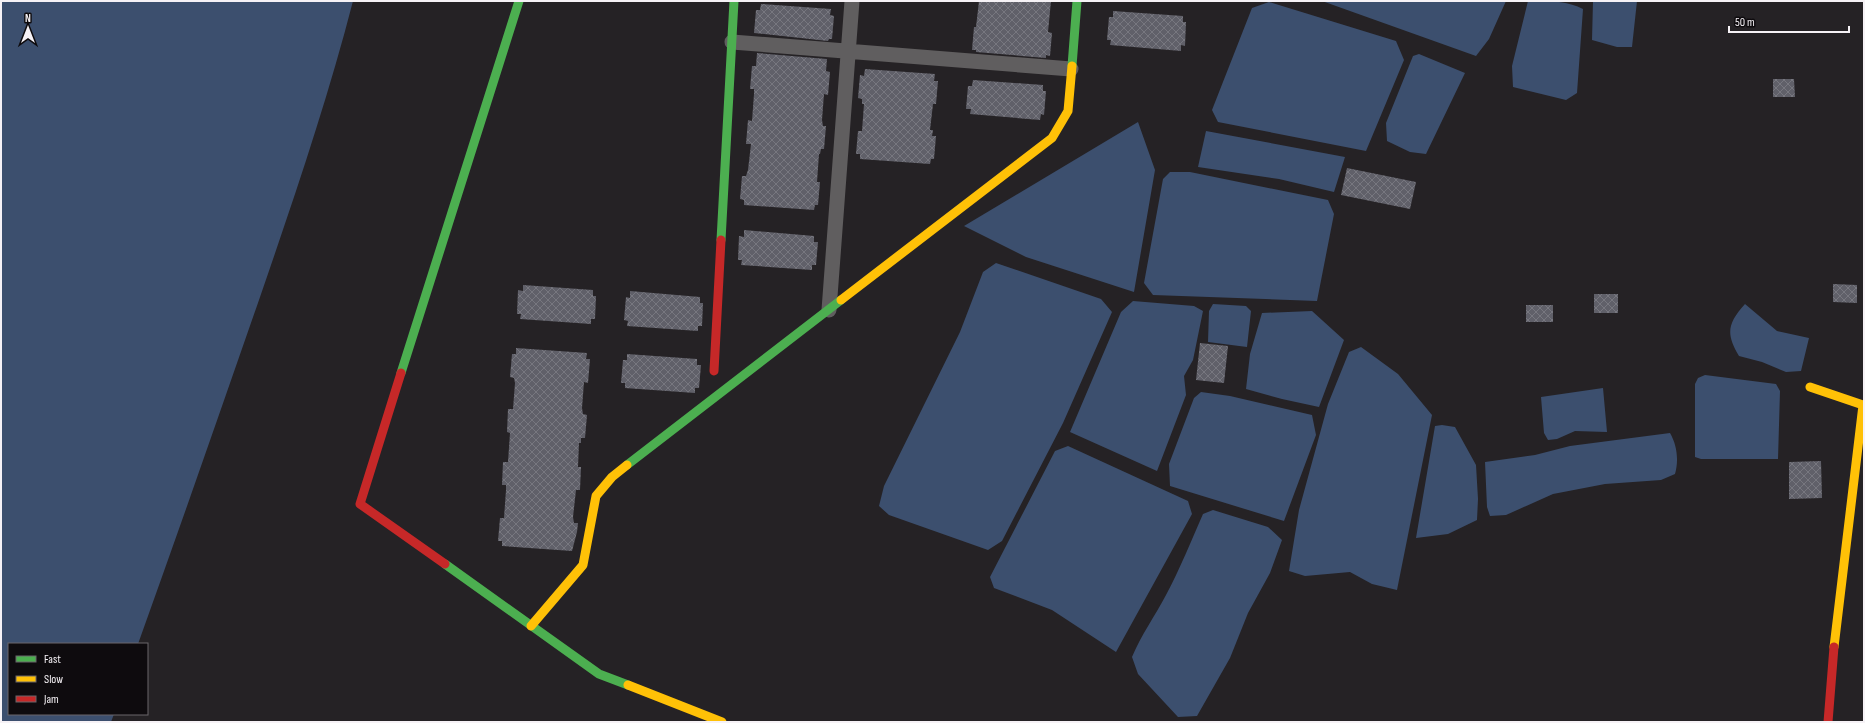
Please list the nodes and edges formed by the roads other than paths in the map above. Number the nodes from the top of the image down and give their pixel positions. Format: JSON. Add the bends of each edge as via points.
{"nodes":[{"id":1,"x":519,"y":1,"type":"edge"},
{"id":2,"x":734,"y":1,"type":"edge"},
{"id":3,"x":852,"y":1,"type":"edge"},
{"id":4,"x":1077,"y":1,"type":"edge"},
{"id":5,"x":732,"y":42,"type":"junction"},
{"id":6,"x":848,"y":51,"type":"junction"},
{"id":7,"x":1071,"y":69,"type":"junction"},
{"id":8,"x":829,"y":310,"type":"junction"},
{"id":9,"x":714,"y":371,"type":"dead end"},
{"id":10,"x":1810,"y":387,"type":"dead end"},
{"id":11,"x":531,"y":626,"type":"junction"},
{"id":12,"x":722,"y":722,"type":"edge"},
{"id":13,"x":1828,"y":722,"type":"edge"}],
"edges":[{"from":1,"to":11,"type":"street","via":[[360,504]]},
{"from":2,"to":5,"type":"street"},
{"from":3,"to":6,"type":"street"},
{"from":4,"to":7,"type":"street"},
{"from":5,"to":6,"type":"street"},
{"from":5,"to":9,"type":"street"},
{"from":6,"to":7,"type":"street"},
{"from":6,"to":8,"type":"street"},
{"from":7,"to":8,"type":"street","via":[[1068,111],[1052,138]]},
{"from":8,"to":11,"type":"street","via":[[612,477],[596,496],[583,565]]},
{"from":10,"to":13,"type":"street","via":[[1863,405],[1846,556],[1834,631]]},
{"from":11,"to":12,"type":"street","via":[[599,674]]}]}
